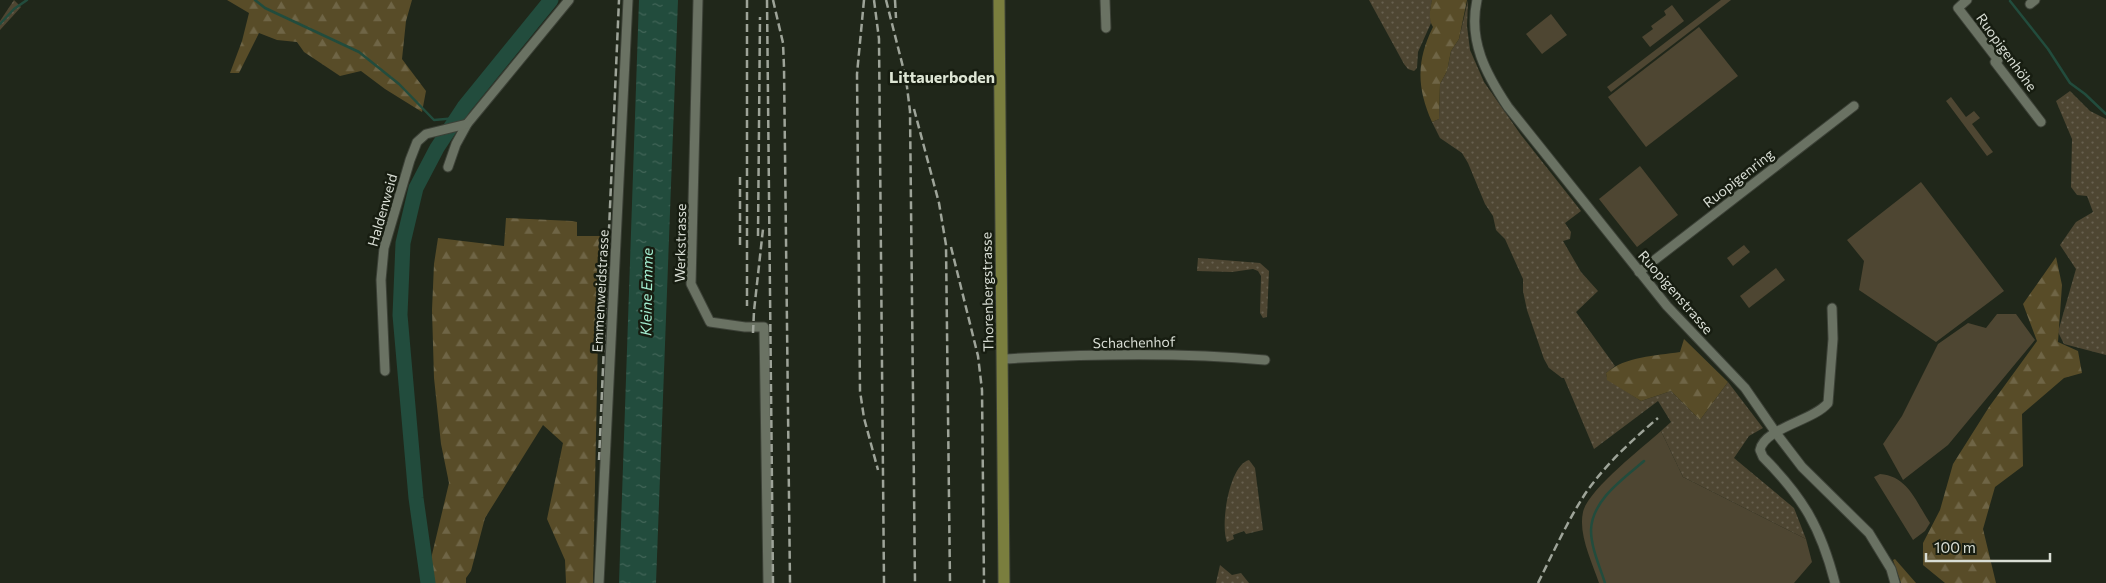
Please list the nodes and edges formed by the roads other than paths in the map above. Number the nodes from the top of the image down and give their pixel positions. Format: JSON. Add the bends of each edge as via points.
{"nodes":[{"id":1,"x":569,"y":0,"type":"edge"},
{"id":2,"x":628,"y":0,"type":"edge"},
{"id":3,"x":698,"y":0,"type":"edge"},
{"id":4,"x":999,"y":0,"type":"edge"},
{"id":5,"x":1105,"y":0,"type":"edge"},
{"id":6,"x":1477,"y":0,"type":"edge"},
{"id":7,"x":1968,"y":0,"type":"edge"},
{"id":8,"x":1106,"y":28,"type":"dead end"},
{"id":9,"x":1854,"y":106,"type":"dead end"},
{"id":10,"x":2041,"y":122,"type":"dead end"},
{"id":11,"x":464,"y":125,"type":"junction"},
{"id":12,"x":448,"y":167,"type":"dead end"},
{"id":13,"x":1639,"y":272,"type":"junction"},
{"id":14,"x":1832,"y":308,"type":"dead end"},
{"id":15,"x":1003,"y":358,"type":"junction"},
{"id":16,"x":1265,"y":360,"type":"dead end"},
{"id":17,"x":385,"y":371,"type":"dead end"},
{"id":18,"x":1776,"y":433,"type":"junction"},
{"id":19,"x":599,"y":583,"type":"edge"},
{"id":20,"x":768,"y":583,"type":"edge"},
{"id":21,"x":1004,"y":583,"type":"edge"},
{"id":22,"x":1835,"y":583,"type":"edge"},
{"id":23,"x":1895,"y":583,"type":"edge"}],
"edges":[{"from":1,"to":11,"type":"street"},
{"from":2,"to":19,"type":"street","name":"Emmenweidstrasse"},
{"from":3,"to":20,"type":"street","name":"Werkstrasse","via":[[691,284],[710,322],[764,327]]},
{"from":4,"to":15,"type":"main road","name":"Thorenbergstrasse"},
{"from":5,"to":8,"type":"street"},
{"from":6,"to":13,"type":"street","name":"Ruopigenstrasse","via":[[1475,40],[1489,78],[1508,107]]},
{"from":7,"to":10,"type":"street","name":"Ruopigenhöhe","via":[[1958,8]]},
{"from":9,"to":13,"type":"street","name":"Ruopigenring"},
{"from":11,"to":12,"type":"street"},
{"from":11,"to":17,"type":"street","name":"Haldenweid","via":[[426,134],[418,142],[384,248],[381,280]]},
{"from":13,"to":18,"type":"street","name":"Ruopigenstrasse","via":[[1682,323],[1736,376]]},
{"from":14,"to":18,"type":"street","via":[[1828,403],[1816,414]]},
{"from":15,"to":16,"type":"street","name":"Schachenhof","via":[[1110,354],[1211,355]]},
{"from":15,"to":21,"type":"main road","name":"Thorenbergstrasse"},
{"from":18,"to":22,"type":"street","via":[[1764,440],[1760,454],[1790,486],[1809,514],[1828,556]]},
{"from":18,"to":23,"type":"street","name":"Ruopigenstrasse","via":[[1802,466],[1869,532]]}]}
